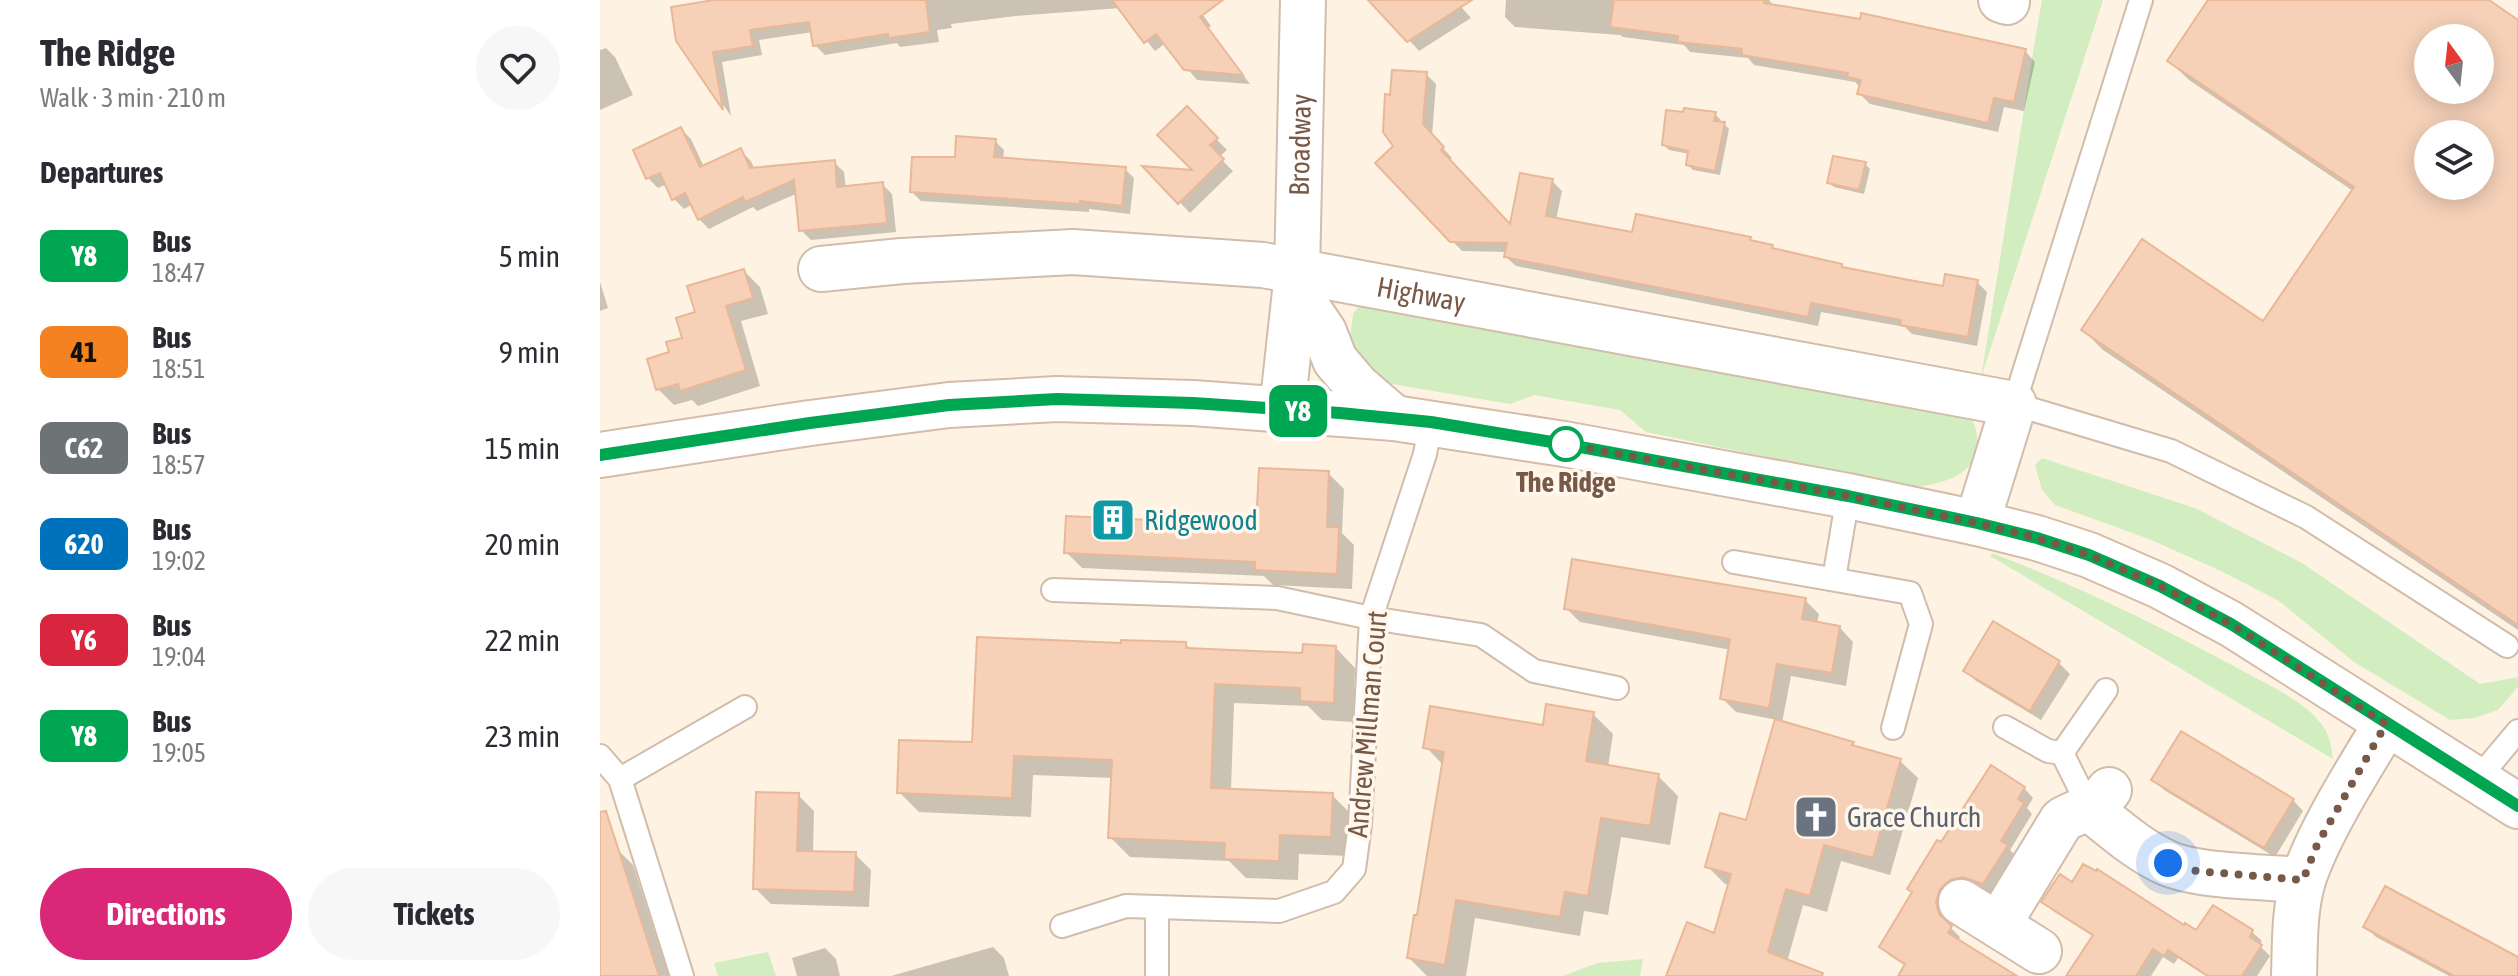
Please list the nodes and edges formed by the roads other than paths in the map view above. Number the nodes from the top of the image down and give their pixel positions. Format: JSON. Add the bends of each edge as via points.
{"nodes":[{"id":1,"x":1303,"y":0,"type":"edge"},
{"id":2,"x":2141,"y":0,"type":"edge"},
{"id":3,"x":821,"y":269,"type":"dead end"},
{"id":4,"x":1296,"y":281,"type":"junction"},
{"id":5,"x":2014,"y":404,"type":"junction"},
{"id":6,"x":1282,"y":410,"type":"junction"},
{"id":7,"x":1412,"y":420,"type":"junction"},
{"id":8,"x":600,"y":455,"type":"edge"},
{"id":9,"x":1848,"y":496,"type":"junction"},
{"id":10,"x":1977,"y":523,"type":"junction"},
{"id":11,"x":1734,"y":562,"type":"dead end"},
{"id":12,"x":1834,"y":579,"type":"junction"},
{"id":13,"x":1053,"y":590,"type":"dead end"},
{"id":14,"x":1371,"y":618,"type":"junction"},
{"id":15,"x":2507,"y":646,"type":"dead end"},
{"id":16,"x":1617,"y":688,"type":"dead end"},
{"id":17,"x":2106,"y":690,"type":"dead end"},
{"id":18,"x":745,"y":707,"type":"dead end"},
{"id":19,"x":2386,"y":724,"type":"junction"},
{"id":20,"x":2005,"y":727,"type":"dead end"},
{"id":21,"x":1893,"y":728,"type":"dead end"},
{"id":22,"x":2518,"y":731,"type":"edge"},
{"id":23,"x":2062,"y":753,"type":"junction"},
{"id":24,"x":600,"y":756,"type":"edge"},
{"id":25,"x":620,"y":779,"type":"junction"},
{"id":26,"x":2476,"y":781,"type":"junction"},
{"id":27,"x":2099,"y":800,"type":"junction"},
{"id":28,"x":2518,"y":806,"type":"edge"},
{"id":29,"x":2303,"y":880,"type":"junction"},
{"id":30,"x":1961,"y":902,"type":"dead end"},
{"id":31,"x":1157,"y":907,"type":"junction"},
{"id":32,"x":1998,"y":925,"type":"junction"},
{"id":33,"x":1062,"y":926,"type":"dead end"},
{"id":34,"x":2039,"y":951,"type":"dead end"},
{"id":35,"x":682,"y":976,"type":"edge"},
{"id":36,"x":1157,"y":976,"type":"edge"},
{"id":37,"x":2294,"y":976,"type":"edge"}],
"edges":[{"from":1,"to":4,"type":"street","name":"Broadway"},
{"from":2,"to":5,"type":"lane"},
{"from":3,"to":4,"type":"street","name":"Highway","via":[[1073,252],[1263,265]]},
{"from":4,"to":5,"type":"street","name":"Highway"},
{"from":4,"to":6,"type":"street","name":"Broadway"},
{"from":4,"to":7,"type":"street","via":[[1335,360],[1357,386]]},
{"from":5,"to":10,"type":"street"},
{"from":5,"to":15,"type":"lane","via":[[2171,451],[2306,517]]},
{"from":6,"to":7,"type":"street"},
{"from":6,"to":8,"type":"street","via":[[1057,399],[977,402]]},
{"from":7,"to":9,"type":"street"},
{"from":7,"to":14,"type":"lane","name":"Andrew Millman Court","via":[[1425,454]]},
{"from":9,"to":10,"type":"street"},
{"from":9,"to":12,"type":"lane"},
{"from":10,"to":19,"type":"street","via":[[2089,555],[2160,586],[2231,624]]},
{"from":11,"to":12,"type":"lane"},
{"from":12,"to":21,"type":"lane","via":[[1910,593],[1921,624]]},
{"from":13,"to":14,"type":"lane","via":[[1277,598]]},
{"from":14,"to":16,"type":"lane","via":[[1481,635],[1534,671]]},
{"from":14,"to":31,"type":"lane","name":"Andrew Millman Court","via":[[1354,869],[1334,892],[1279,911]]},
{"from":17,"to":23,"type":"lane"},
{"from":18,"to":25,"type":"lane"},
{"from":19,"to":26,"type":"street"},
{"from":19,"to":29,"type":"street","via":[[2317,845]]},
{"from":20,"to":23,"type":"lane"},
{"from":22,"to":26,"type":"lane"},
{"from":23,"to":27,"type":"lane"},
{"from":24,"to":25,"type":"lane"},
{"from":25,"to":35,"type":"lane"},
{"from":26,"to":28,"type":"street"},
{"from":27,"to":29,"type":"street","via":[[2140,847],[2168,863],[2196,871]]},
{"from":27,"to":32,"type":"street","via":[[2062,820]]},
{"from":29,"to":37,"type":"street"},
{"from":30,"to":32,"type":"street"},
{"from":31,"to":33,"type":"lane","name":"Andrew Millman Court","via":[[1126,906]]},
{"from":31,"to":36,"type":"lane"},
{"from":32,"to":34,"type":"street"}]}
